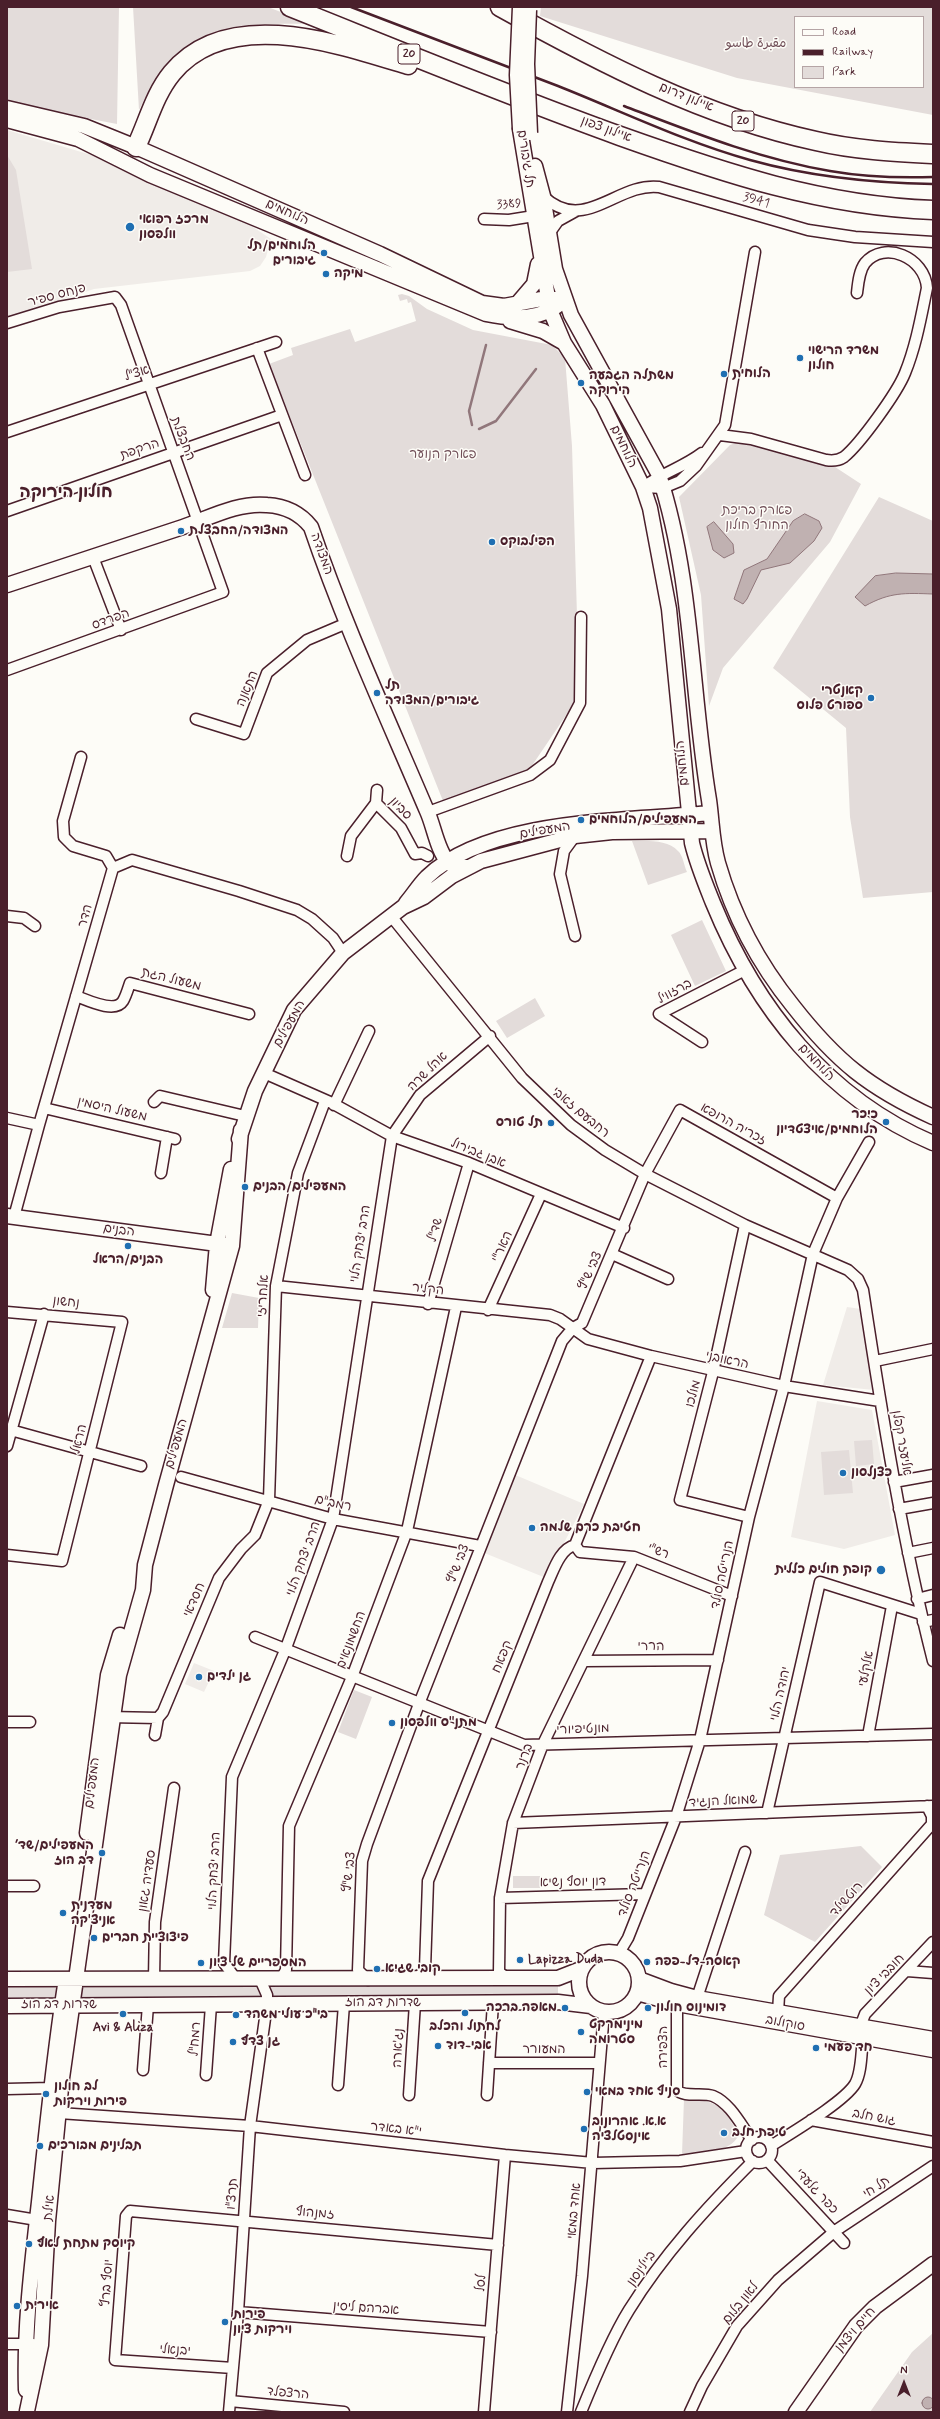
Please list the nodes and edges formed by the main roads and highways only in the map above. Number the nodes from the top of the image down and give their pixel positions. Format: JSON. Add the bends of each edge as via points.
{"nodes":[{"id":1,"x":290,"y":7,"type":"edge"},
{"id":2,"x":500,"y":7,"type":"edge"},
{"id":3,"x":527,"y":101,"type":"junction"},
{"id":4,"x":136,"y":147,"type":"road end"},
{"id":5,"x":933,"y":154,"type":"edge"},
{"id":6,"x":866,"y":205,"type":"junction"},
{"id":7,"x":933,"y":210,"type":"edge"},
{"id":8,"x":933,"y":216,"type":"edge"}],
"edges":[{"from":1,"to":3,"type":"highway","name":"איילון צפון","number":"20"},
{"from":2,"to":5,"type":"highway","name":"איילון דרום","number":"20","via":[[597,60],[743,121],[817,142],[862,149]]},
{"from":3,"to":4,"type":"highway","via":[[315,38],[290,35],[236,39],[206,47],[172,73],[151,109]]},
{"from":3,"to":6,"type":"highway","name":"איילון צפון","number":"20","via":[[723,172],[805,193]]},
{"from":6,"to":7,"type":"highway","name":"איילון צפון","number":"20"},
{"from":6,"to":8,"type":"highway"}]}
